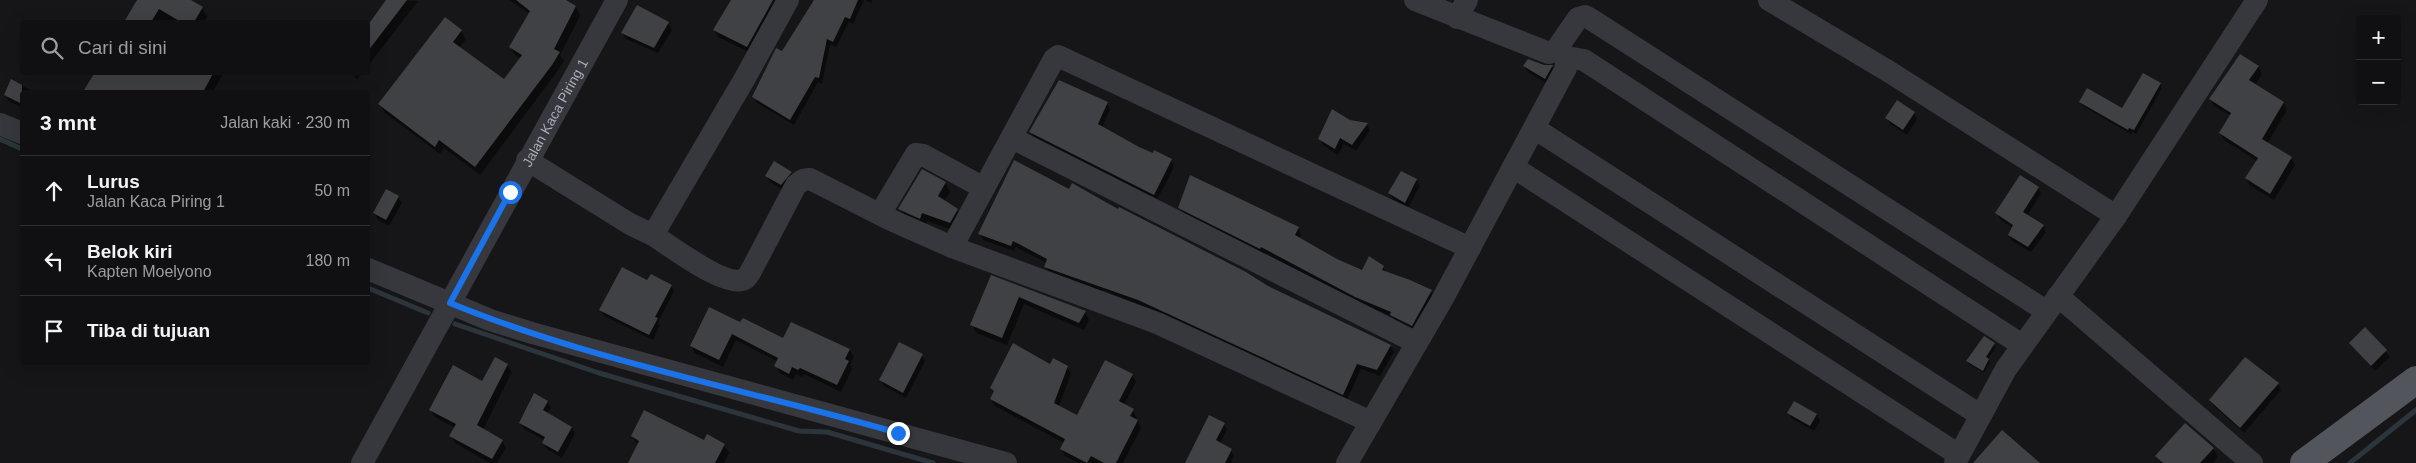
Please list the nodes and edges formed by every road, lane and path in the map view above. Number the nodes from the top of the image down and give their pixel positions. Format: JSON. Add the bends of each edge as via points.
{"nodes":[{"id":1,"x":616,"y":0,"type":"edge"},
{"id":2,"x":788,"y":0,"type":"edge"},
{"id":3,"x":1415,"y":0,"type":"edge"},
{"id":4,"x":2257,"y":0,"type":"edge"},
{"id":5,"x":1780,"y":3,"type":"edge"},
{"id":6,"x":1462,"y":9,"type":"edge"},
{"id":7,"x":1563,"y":52,"type":"junction"},
{"id":8,"x":0,"y":124,"type":"edge"},
{"id":9,"x":1534,"y":128,"type":"junction"},
{"id":10,"x":20,"y":132,"type":"edge"},
{"id":11,"x":1012,"y":138,"type":"junction"},
{"id":12,"x":526,"y":160,"type":"junction"},
{"id":13,"x":1513,"y":167,"type":"junction"},
{"id":14,"x":984,"y":188,"type":"junction"},
{"id":15,"x":880,"y":214,"type":"junction"},
{"id":16,"x":2116,"y":216,"type":"junction"},
{"id":17,"x":653,"y":235,"type":"junction"},
{"id":18,"x":952,"y":247,"type":"junction"},
{"id":19,"x":1470,"y":248,"type":"junction"},
{"id":20,"x":370,"y":270,"type":"edge"},
{"id":21,"x":450,"y":303,"type":"junction"},
{"id":22,"x":2052,"y":303,"type":"junction"},
{"id":23,"x":1417,"y":343,"type":"junction"},
{"id":24,"x":2022,"y":345,"type":"junction"},
{"id":25,"x":2416,"y":380,"type":"edge"},
{"id":26,"x":1980,"y":415,"type":"junction"},
{"id":27,"x":1371,"y":422,"type":"junction"},
{"id":28,"x":1957,"y":459,"type":"edge"},
{"id":29,"x":362,"y":463,"type":"edge"},
{"id":30,"x":1006,"y":463,"type":"edge"},
{"id":31,"x":1347,"y":463,"type":"edge"},
{"id":32,"x":2252,"y":463,"type":"edge"},
{"id":33,"x":2304,"y":463,"type":"edge"}],
"edges":[{"from":1,"to":12,"type":"street","name":"Jalan Kaca Piring 1"},
{"from":2,"to":17,"type":"street"},
{"from":3,"to":6,"type":"street"},
{"from":4,"to":16,"type":"street"},
{"from":5,"to":16,"type":"street"},
{"from":6,"to":7,"type":"street","via":[[1549,53]]},
{"from":7,"to":9,"type":"street","via":[[1566,68]]},
{"from":7,"to":22,"type":"street","via":[[1578,18],[1589,18]]},
{"from":7,"to":24,"type":"street","via":[[1584,60]]},
{"from":8,"to":10,"type":"street"},
{"from":9,"to":13,"type":"street"},
{"from":9,"to":26,"type":"street"},
{"from":11,"to":14,"type":"street"},
{"from":11,"to":19,"type":"street","via":[[1058,56]]},
{"from":11,"to":23,"type":"street"},
{"from":12,"to":17,"type":"street"},
{"from":12,"to":21,"type":"street","name":"Jalan Kaca Piring 1"},
{"from":13,"to":19,"type":"street"},
{"from":13,"to":28,"type":"street"},
{"from":14,"to":15,"type":"street","via":[[916,154]]},
{"from":14,"to":18,"type":"street"},
{"from":15,"to":17,"type":"street","via":[[820,182],[802,180],[796,185],[746,278],[740,281],[719,275]]},
{"from":15,"to":18,"type":"street"},
{"from":16,"to":22,"type":"street"},
{"from":18,"to":27,"type":"street","via":[[1157,323]]},
{"from":19,"to":23,"type":"street"},
{"from":20,"to":21,"type":"street"},
{"from":21,"to":29,"type":"street","name":"Jalan Kaca Piring 1"},
{"from":21,"to":30,"type":"street","via":[[542,336]]},
{"from":22,"to":24,"type":"street"},
{"from":22,"to":32,"type":"street"},
{"from":23,"to":27,"type":"street"},
{"from":24,"to":26,"type":"street"},
{"from":25,"to":33,"type":"main road"},
{"from":26,"to":28,"type":"street"},
{"from":27,"to":31,"type":"street"}]}
